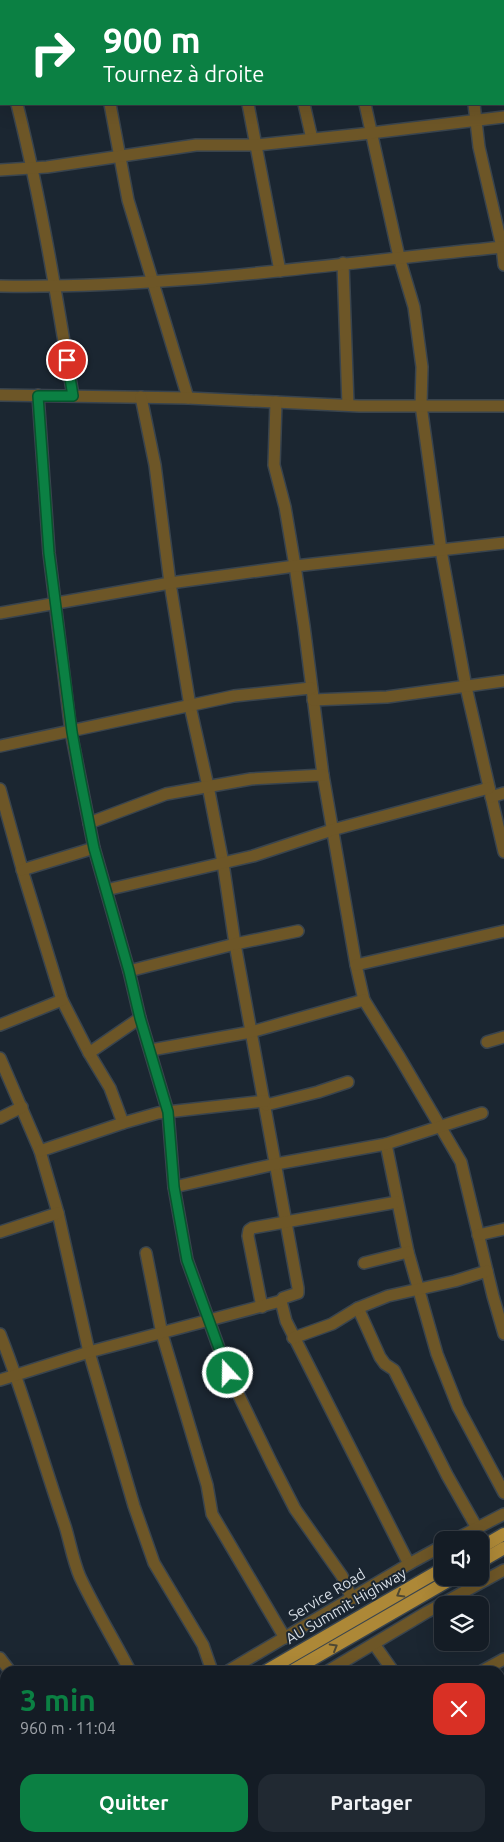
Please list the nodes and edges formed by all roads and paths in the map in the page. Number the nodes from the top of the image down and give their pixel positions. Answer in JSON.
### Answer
{"nodes":[{"id":1,"x":16,"y":105,"type":"edge"},
{"id":2,"x":110,"y":105,"type":"edge"},
{"id":3,"x":248,"y":105,"type":"edge"},
{"id":4,"x":304,"y":105,"type":"edge"},
{"id":5,"x":365,"y":105,"type":"edge"},
{"id":6,"x":474,"y":105,"type":"edge"},
{"id":7,"x":504,"y":117,"type":"edge"},
{"id":8,"x":475,"y":120,"type":"junction"},
{"id":9,"x":371,"y":133,"type":"junction"},
{"id":10,"x":312,"y":140,"type":"junction"},
{"id":11,"x":257,"y":145,"type":"junction"},
{"id":12,"x":120,"y":157,"type":"junction"},
{"id":13,"x":33,"y":167,"type":"junction"},
{"id":14,"x":0,"y":170,"type":"edge"},
{"id":15,"x":503,"y":247,"type":"edge"},
{"id":16,"x":399,"y":257,"type":"junction"},
{"id":17,"x":343,"y":264,"type":"junction"},
{"id":18,"x":504,"y":265,"type":"edge"},
{"id":19,"x":280,"y":271,"type":"junction"},
{"id":20,"x":154,"y":282,"type":"junction"},
{"id":21,"x":0,"y":286,"type":"edge"},
{"id":22,"x":55,"y":287,"type":"junction"},
{"id":23,"x":0,"y":395,"type":"edge"},
{"id":24,"x":38,"y":396,"type":"junction"},
{"id":25,"x":73,"y":396,"type":"junction"},
{"id":26,"x":141,"y":397,"type":"junction"},
{"id":27,"x":188,"y":398,"type":"junction"},
{"id":28,"x":276,"y":402,"type":"junction"},
{"id":29,"x":348,"y":405,"type":"junction"},
{"id":30,"x":421,"y":405,"type":"junction"},
{"id":31,"x":504,"y":406,"type":"edge"},
{"id":32,"x":504,"y":543,"type":"edge"},
{"id":33,"x":440,"y":550,"type":"junction"},
{"id":34,"x":295,"y":566,"type":"junction"},
{"id":35,"x":170,"y":583,"type":"junction"},
{"id":36,"x":56,"y":604,"type":"junction"},
{"id":37,"x":0,"y":614,"type":"edge"},
{"id":38,"x":504,"y":681,"type":"edge"},
{"id":39,"x":466,"y":687,"type":"junction"},
{"id":40,"x":311,"y":688,"type":"junction"},
{"id":41,"x":313,"y":700,"type":"junction"},
{"id":42,"x":190,"y":706,"type":"junction"},
{"id":43,"x":72,"y":732,"type":"junction"},
{"id":44,"x":0,"y":746,"type":"edge"},
{"id":45,"x":323,"y":775,"type":"junction"},
{"id":46,"x":208,"y":786,"type":"junction"},
{"id":47,"x":0,"y":789,"type":"edge"},
{"id":48,"x":490,"y":792,"type":"junction"},
{"id":49,"x":504,"y":793,"type":"edge"},
{"id":50,"x":89,"y":823,"type":"junction"},
{"id":51,"x":332,"y":830,"type":"junction"},
{"id":52,"x":94,"y":848,"type":"junction"},
{"id":53,"x":504,"y":852,"type":"edge"},
{"id":54,"x":223,"y":863,"type":"junction"},
{"id":55,"x":22,"y":870,"type":"junction"},
{"id":56,"x":106,"y":890,"type":"junction"},
{"id":57,"x":298,"y":931,"type":"dead end"},
{"id":58,"x":504,"y":931,"type":"edge"},
{"id":59,"x":235,"y":944,"type":"junction"},
{"id":60,"x":356,"y":965,"type":"junction"},
{"id":61,"x":129,"y":971,"type":"junction"},
{"id":62,"x":62,"y":1000,"type":"junction"},
{"id":63,"x":364,"y":1000,"type":"junction"},
{"id":64,"x":140,"y":1018,"type":"junction"},
{"id":65,"x":0,"y":1025,"type":"edge"},
{"id":66,"x":252,"y":1032,"type":"junction"},
{"id":67,"x":504,"y":1037,"type":"edge"},
{"id":68,"x":487,"y":1042,"type":"dead end"},
{"id":69,"x":151,"y":1050,"type":"junction"},
{"id":70,"x":88,"y":1053,"type":"junction"},
{"id":71,"x":0,"y":1058,"type":"edge"},
{"id":72,"x":348,"y":1082,"type":"dead end"},
{"id":73,"x":265,"y":1103,"type":"junction"},
{"id":74,"x":22,"y":1107,"type":"junction"},
{"id":75,"x":168,"y":1112,"type":"junction"},
{"id":76,"x":482,"y":1113,"type":"dead end"},
{"id":77,"x":0,"y":1118,"type":"edge"},
{"id":78,"x":123,"y":1123,"type":"junction"},
{"id":79,"x":440,"y":1128,"type":"junction"},
{"id":80,"x":386,"y":1144,"type":"junction"},
{"id":81,"x":40,"y":1151,"type":"junction"},
{"id":82,"x":276,"y":1164,"type":"junction"},
{"id":83,"x":174,"y":1187,"type":"junction"},
{"id":84,"x":397,"y":1202,"type":"junction"},
{"id":85,"x":58,"y":1213,"type":"junction"},
{"id":86,"x":286,"y":1221,"type":"junction"},
{"id":87,"x":504,"y":1229,"type":"edge"},
{"id":88,"x":0,"y":1232,"type":"edge"},
{"id":89,"x":478,"y":1235,"type":"junction"},
{"id":90,"x":408,"y":1252,"type":"junction"},
{"id":91,"x":146,"y":1254,"type":"dead end"},
{"id":92,"x":364,"y":1262,"type":"dead end"},
{"id":93,"x":487,"y":1271,"type":"junction"},
{"id":94,"x":418,"y":1289,"type":"junction"},
{"id":95,"x":281,"y":1301,"type":"junction"},
{"id":96,"x":262,"y":1307,"type":"junction"},
{"id":97,"x":500,"y":1307,"type":"edge"},
{"id":98,"x":358,"y":1308,"type":"junction"},
{"id":99,"x":209,"y":1322,"type":"junction"},
{"id":100,"x":0,"y":1334,"type":"edge"},
{"id":101,"x":162,"y":1334,"type":"junction"},
{"id":102,"x":504,"y":1334,"type":"edge"},
{"id":103,"x":293,"y":1338,"type":"junction"},
{"id":104,"x":89,"y":1352,"type":"junction"},
{"id":105,"x":16,"y":1373,"type":"junction"},
{"id":106,"x":0,"y":1380,"type":"edge"},
{"id":107,"x":504,"y":1493,"type":"edge"},
{"id":108,"x":504,"y":1514,"type":"edge"},
{"id":109,"x":477,"y":1528,"type":"junction"},
{"id":110,"x":471,"y":1531,"type":"edge"},
{"id":111,"x":504,"y":1534,"type":"edge"},
{"id":112,"x":489,"y":1543,"type":"edge"},
{"id":113,"x":504,"y":1548,"type":"edge"},
{"id":114,"x":434,"y":1550,"type":"edge"},
{"id":115,"x":489,"y":1557,"type":"edge"},
{"id":116,"x":409,"y":1564,"type":"junction"},
{"id":117,"x":504,"y":1570,"type":"edge"},
{"id":118,"x":434,"y":1575,"type":"edge"},
{"id":119,"x":439,"y":1586,"type":"edge"},
{"id":120,"x":352,"y":1599,"type":"junction"},
{"id":121,"x":285,"y":1638,"type":"junction"},
{"id":122,"x":374,"y":1644,"type":"junction"},
{"id":123,"x":504,"y":1659,"type":"edge"},
{"id":124,"x":127,"y":1666,"type":"edge"},
{"id":125,"x":210,"y":1666,"type":"edge"},
{"id":126,"x":237,"y":1666,"type":"edge"},
{"id":127,"x":275,"y":1666,"type":"edge"},
{"id":128,"x":301,"y":1666,"type":"edge"},
{"id":129,"x":337,"y":1666,"type":"edge"},
{"id":130,"x":389,"y":1666,"type":"edge"},
{"id":131,"x":491,"y":1666,"type":"edge"}],
"edges":[{"from":1,"to":13,"type":"street"},
{"from":2,"to":12,"type":"street"},
{"from":3,"to":11,"type":"street"},
{"from":4,"to":10,"type":"street"},
{"from":5,"to":9,"type":"street"},
{"from":6,"to":8,"type":"street"},
{"from":7,"to":8,"type":"street"},
{"from":8,"to":9,"type":"street"},
{"from":8,"to":15,"type":"street"},
{"from":9,"to":10,"type":"street"},
{"from":9,"to":16,"type":"street"},
{"from":10,"to":11,"type":"street"},
{"from":11,"to":12,"type":"street"},
{"from":11,"to":19,"type":"street"},
{"from":12,"to":13,"type":"street"},
{"from":12,"to":20,"type":"street"},
{"from":13,"to":14,"type":"street"},
{"from":13,"to":22,"type":"street"},
{"from":15,"to":16,"type":"street"},
{"from":15,"to":18,"type":"street"},
{"from":16,"to":17,"type":"street"},
{"from":16,"to":30,"type":"street"},
{"from":17,"to":19,"type":"street"},
{"from":17,"to":29,"type":"street"},
{"from":19,"to":20,"type":"street"},
{"from":20,"to":22,"type":"street"},
{"from":20,"to":27,"type":"street"},
{"from":21,"to":22,"type":"street"},
{"from":22,"to":25,"type":"street"},
{"from":23,"to":24,"type":"street"},
{"from":24,"to":25,"type":"street"},
{"from":24,"to":36,"type":"street"},
{"from":25,"to":26,"type":"street"},
{"from":26,"to":27,"type":"street"},
{"from":26,"to":35,"type":"street"},
{"from":27,"to":28,"type":"street"},
{"from":28,"to":29,"type":"street"},
{"from":28,"to":34,"type":"street"},
{"from":29,"to":30,"type":"street"},
{"from":30,"to":31,"type":"street"},
{"from":30,"to":33,"type":"street"},
{"from":32,"to":33,"type":"street"},
{"from":33,"to":34,"type":"street"},
{"from":33,"to":39,"type":"street"},
{"from":34,"to":35,"type":"street"},
{"from":34,"to":40,"type":"street"},
{"from":35,"to":36,"type":"street"},
{"from":35,"to":42,"type":"street"},
{"from":36,"to":37,"type":"street"},
{"from":36,"to":43,"type":"street"},
{"from":38,"to":39,"type":"street"},
{"from":39,"to":41,"type":"street"},
{"from":39,"to":48,"type":"street"},
{"from":40,"to":41,"type":"street"},
{"from":40,"to":42,"type":"street"},
{"from":41,"to":45,"type":"street"},
{"from":42,"to":43,"type":"street"},
{"from":42,"to":46,"type":"street"},
{"from":43,"to":44,"type":"street"},
{"from":43,"to":50,"type":"street"},
{"from":45,"to":46,"type":"street"},
{"from":45,"to":51,"type":"street"},
{"from":46,"to":50,"type":"street"},
{"from":46,"to":54,"type":"street"},
{"from":47,"to":55,"type":"street"},
{"from":48,"to":49,"type":"street"},
{"from":48,"to":51,"type":"street"},
{"from":48,"to":53,"type":"street"},
{"from":50,"to":52,"type":"street"},
{"from":51,"to":54,"type":"street"},
{"from":51,"to":60,"type":"street"},
{"from":52,"to":55,"type":"street"},
{"from":52,"to":56,"type":"street"},
{"from":54,"to":56,"type":"street"},
{"from":54,"to":59,"type":"street"},
{"from":55,"to":62,"type":"street"},
{"from":56,"to":61,"type":"street"},
{"from":57,"to":59,"type":"street"},
{"from":58,"to":60,"type":"street"},
{"from":59,"to":61,"type":"street"},
{"from":59,"to":66,"type":"street"},
{"from":60,"to":63,"type":"street"},
{"from":61,"to":64,"type":"street"},
{"from":62,"to":65,"type":"street"},
{"from":62,"to":70,"type":"street"},
{"from":63,"to":66,"type":"street"},
{"from":63,"to":79,"type":"street"},
{"from":64,"to":69,"type":"street"},
{"from":64,"to":70,"type":"street"},
{"from":66,"to":69,"type":"street"},
{"from":66,"to":73,"type":"street"},
{"from":67,"to":68,"type":"street"},
{"from":69,"to":75,"type":"street"},
{"from":70,"to":78,"type":"street"},
{"from":71,"to":74,"type":"street"},
{"from":72,"to":73,"type":"street"},
{"from":73,"to":75,"type":"street"},
{"from":73,"to":82,"type":"street"},
{"from":74,"to":77,"type":"street"},
{"from":74,"to":81,"type":"street"},
{"from":75,"to":78,"type":"street"},
{"from":75,"to":83,"type":"street"},
{"from":76,"to":79,"type":"street"},
{"from":78,"to":81,"type":"street"},
{"from":79,"to":80,"type":"street"},
{"from":79,"to":89,"type":"street"},
{"from":80,"to":82,"type":"street"},
{"from":80,"to":84,"type":"street"},
{"from":81,"to":85,"type":"street"},
{"from":82,"to":83,"type":"street"},
{"from":82,"to":86,"type":"street"},
{"from":83,"to":99,"type":"street"},
{"from":84,"to":86,"type":"street"},
{"from":84,"to":90,"type":"street"},
{"from":85,"to":88,"type":"street"},
{"from":85,"to":104,"type":"street"},
{"from":86,"to":95,"type":"street"},
{"from":86,"to":96,"type":"street"},
{"from":87,"to":89,"type":"street"},
{"from":89,"to":93,"type":"street"},
{"from":90,"to":92,"type":"street"},
{"from":90,"to":94,"type":"street"},
{"from":91,"to":101,"type":"street"},
{"from":93,"to":94,"type":"street"},
{"from":93,"to":97,"type":"street"},
{"from":94,"to":98,"type":"street"},
{"from":94,"to":107,"type":"street"},
{"from":95,"to":96,"type":"street"},
{"from":95,"to":103,"type":"street"},
{"from":96,"to":99,"type":"street"},
{"from":97,"to":102,"type":"street"},
{"from":98,"to":103,"type":"street"},
{"from":98,"to":109,"type":"street"},
{"from":99,"to":101,"type":"street"},
{"from":99,"to":120,"type":"street"},
{"from":100,"to":105,"type":"street"},
{"from":101,"to":104,"type":"street"},
{"from":101,"to":121,"type":"street"},
{"from":103,"to":116,"type":"street"},
{"from":104,"to":105,"type":"street"},
{"from":104,"to":125,"type":"street"},
{"from":105,"to":106,"type":"street"},
{"from":105,"to":124,"type":"street"},
{"from":108,"to":109,"type":"street"},
{"from":109,"to":110,"type":"street"},
{"from":111,"to":112,"type":"main road"},
{"from":113,"to":115,"type":"main road"},
{"from":114,"to":116,"type":"street","name":"Service Road"},
{"from":116,"to":120,"type":"street","name":"Service Road"},
{"from":117,"to":122,"type":"street"},
{"from":118,"to":127,"type":"main road","name":"AU Summit Highway","one_way":true},
{"from":128,"to":119,"type":"main road","name":"AU Summit Highway","one_way":true},
{"from":120,"to":121,"type":"street","name":"Service Road"},
{"from":121,"to":126,"type":"street","name":"Service Road"},
{"from":122,"to":129,"type":"street"},
{"from":122,"to":130,"type":"street"},
{"from":123,"to":131,"type":"street"}]}
